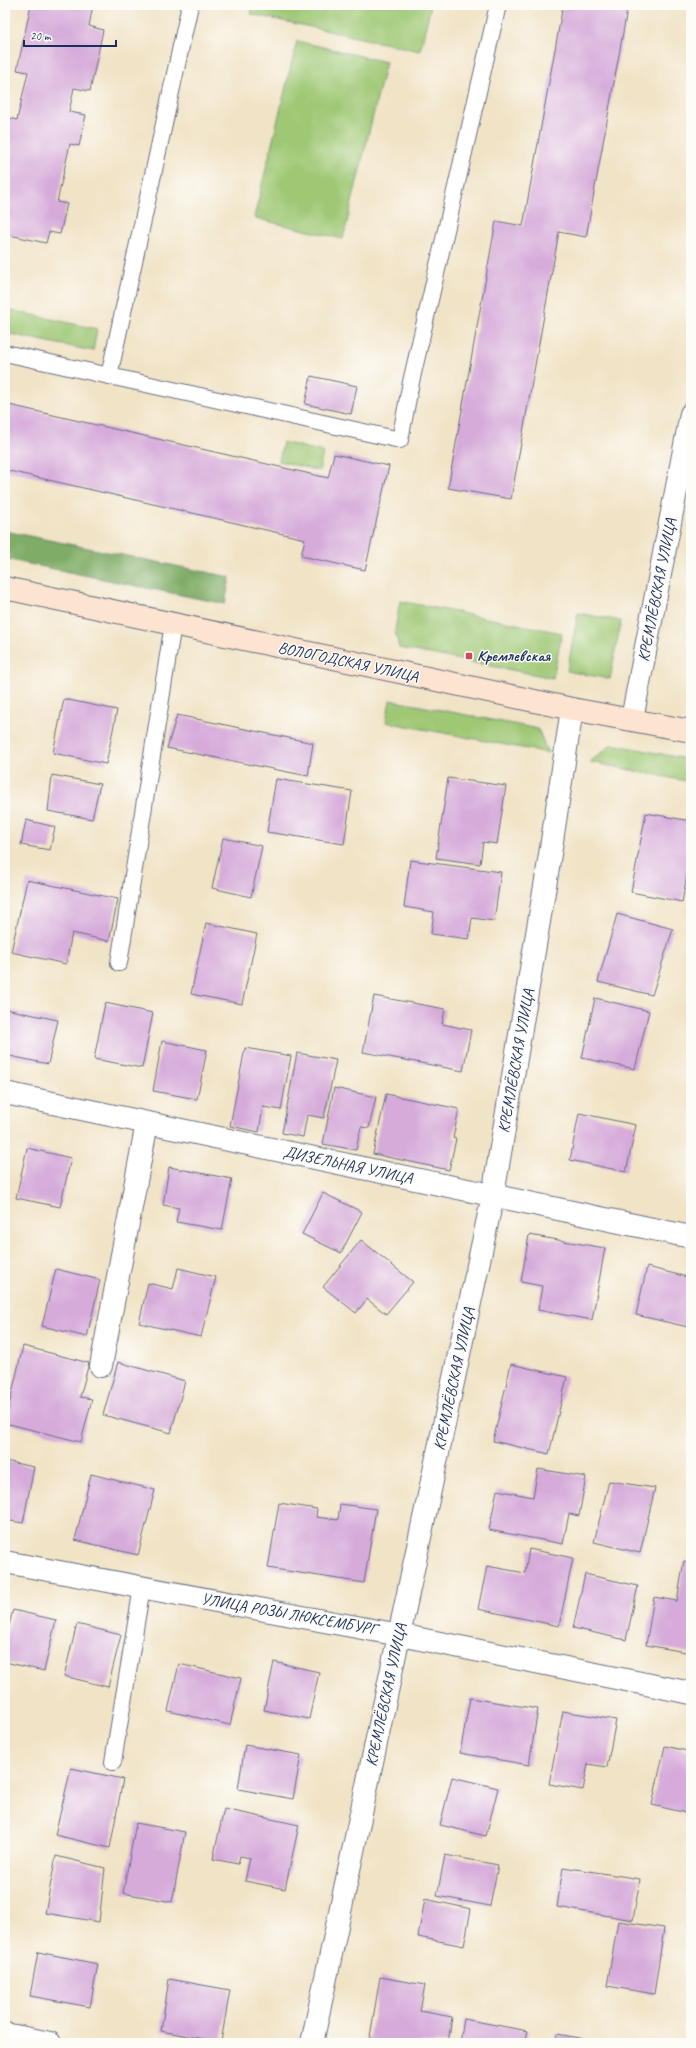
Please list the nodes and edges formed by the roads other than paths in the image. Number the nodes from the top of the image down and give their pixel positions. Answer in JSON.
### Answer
{"nodes":[{"id":1,"x":190,"y":5,"type":"edge"},
{"id":2,"x":498,"y":5,"type":"edge"},
{"id":3,"x":5,"y":353,"type":"edge"},
{"id":4,"x":109,"y":376,"type":"junction"},
{"id":5,"x":691,"y":414,"type":"edge"},
{"id":6,"x":5,"y":588,"type":"edge"},
{"id":7,"x":173,"y":624,"type":"junction"},
{"id":8,"x":572,"y":709,"type":"junction"},
{"id":9,"x":632,"y":719,"type":"junction"},
{"id":10,"x":691,"y":731,"type":"edge"},
{"id":11,"x":119,"y":963,"type":"dead end"},
{"id":12,"x":5,"y":1093,"type":"edge"},
{"id":13,"x":147,"y":1122,"type":"junction"},
{"id":14,"x":493,"y":1196,"type":"junction"},
{"id":15,"x":691,"y":1237,"type":"edge"},
{"id":16,"x":101,"y":1366,"type":"dead end"},
{"id":17,"x":5,"y":1562,"type":"edge"},
{"id":18,"x":142,"y":1587,"type":"junction"},
{"id":19,"x":400,"y":1635,"type":"junction"},
{"id":20,"x":691,"y":1694,"type":"edge"},
{"id":21,"x":113,"y":1762,"type":"dead end"},
{"id":22,"x":5,"y":2034,"type":"edge"},
{"id":23,"x":49,"y":2043,"type":"edge"},
{"id":24,"x":312,"y":2043,"type":"edge"}],
"edges":[{"from":1,"to":4,"type":"lane"},
{"from":2,"to":4,"type":"lane"},
{"from":3,"to":4,"type":"lane"},
{"from":5,"to":9,"type":"street","name":"КРЕМЛЁВСКАЯ УЛИЦА"},
{"from":6,"to":7,"type":"main road","name":"ВОЛОГОДСКАЯ УЛИЦА"},
{"from":7,"to":8,"type":"main road","name":"ВОЛОГОДСКАЯ УЛИЦА"},
{"from":7,"to":11,"type":"lane"},
{"from":8,"to":9,"type":"main road","name":"ВОЛОГОДСКАЯ УЛИЦА"},
{"from":8,"to":14,"type":"street","name":"КРЕМЛЁВСКАЯ УЛИЦА"},
{"from":9,"to":10,"type":"main road","name":"ВОЛОГОДСКАЯ УЛИЦА"},
{"from":12,"to":13,"type":"street","name":"ДИЗЕЛЬНАЯ УЛИЦА"},
{"from":13,"to":14,"type":"street","name":"ДИЗЕЛЬНАЯ УЛИЦА"},
{"from":13,"to":16,"type":"street"},
{"from":14,"to":15,"type":"street","name":"ДИЗЕЛЬНАЯ УЛИЦА"},
{"from":14,"to":19,"type":"street","name":"КРЕМЛЁВСКАЯ УЛИЦА"},
{"from":17,"to":18,"type":"street","name":"УЛИЦА РОЗЫ ЛЮКСЕМБУРГ"},
{"from":18,"to":19,"type":"street","name":"УЛИЦА РОЗЫ ЛЮКСЕМБУРГ"},
{"from":18,"to":21,"type":"lane"},
{"from":19,"to":20,"type":"street","name":"УЛИЦА РОЗЫ ЛЮКСЕМБУРГ"},
{"from":19,"to":24,"type":"street","name":"КРЕМЛЁВСКАЯ УЛИЦА"},
{"from":22,"to":23,"type":"street"}]}
